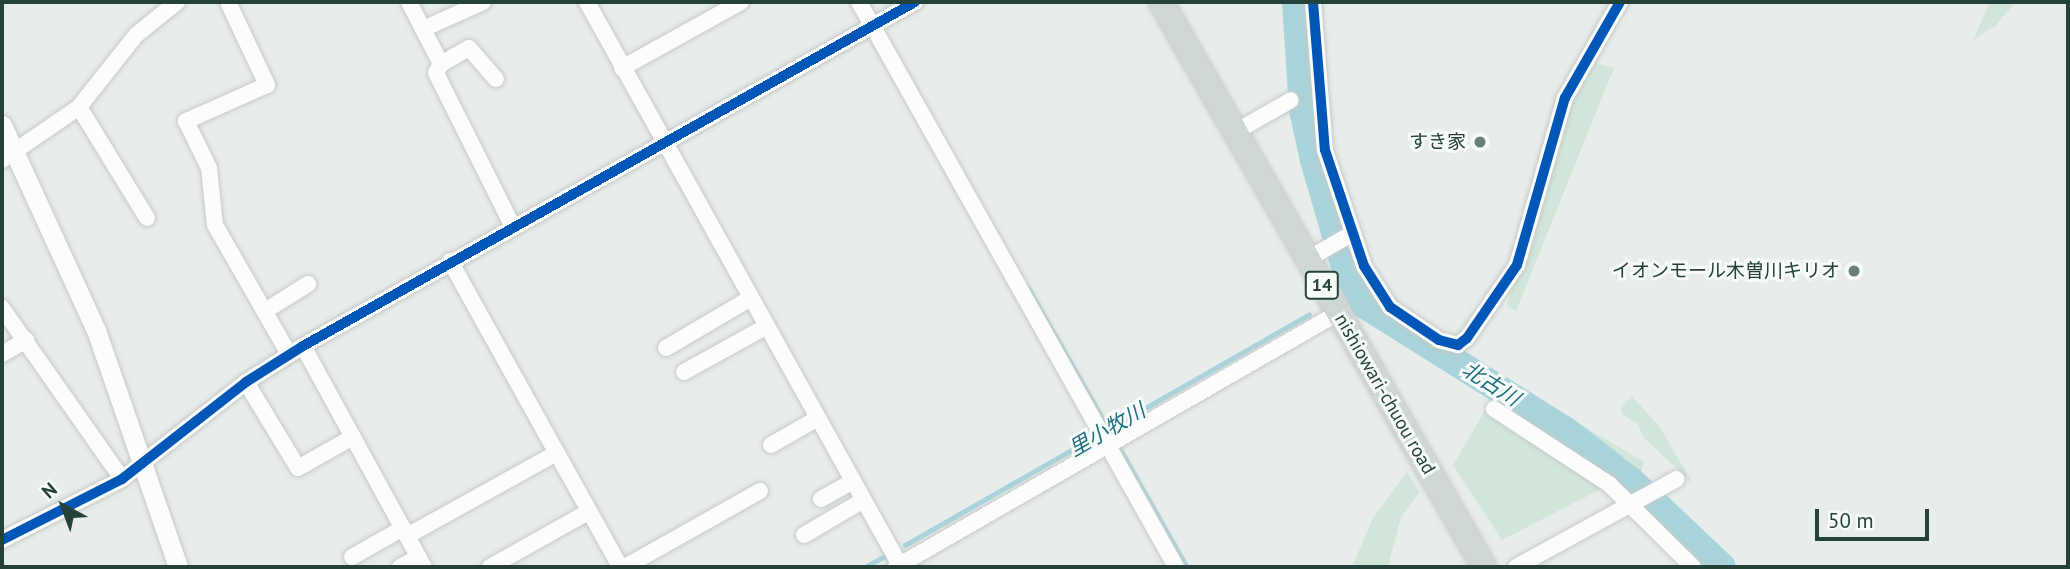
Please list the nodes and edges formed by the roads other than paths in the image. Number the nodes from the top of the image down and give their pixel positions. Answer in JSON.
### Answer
{"nodes":[{"id":1,"x":177,"y":2,"type":"edge"},
{"id":2,"x":228,"y":2,"type":"edge"},
{"id":3,"x":409,"y":2,"type":"edge"},
{"id":4,"x":483,"y":2,"type":"edge"},
{"id":5,"x":587,"y":2,"type":"edge"},
{"id":6,"x":741,"y":2,"type":"edge"},
{"id":7,"x":859,"y":2,"type":"edge"},
{"id":8,"x":915,"y":2,"type":"edge"},
{"id":9,"x":1161,"y":2,"type":"edge"},
{"id":10,"x":1313,"y":2,"type":"edge"},
{"id":11,"x":1620,"y":2,"type":"edge"},
{"id":12,"x":873,"y":25,"type":"junction"},
{"id":13,"x":423,"y":29,"type":"junction"},
{"id":14,"x":441,"y":64,"type":"junction"},
{"id":15,"x":622,"y":68,"type":"junction"},
{"id":16,"x":496,"y":79,"type":"dead end"},
{"id":17,"x":1291,"y":100,"type":"dead end"},
{"id":18,"x":79,"y":107,"type":"junction"},
{"id":19,"x":2,"y":125,"type":"edge"},
{"id":20,"x":1235,"y":132,"type":"junction"},
{"id":21,"x":663,"y":143,"type":"junction"},
{"id":22,"x":9,"y":155,"type":"edge"},
{"id":23,"x":147,"y":218,"type":"dead end"},
{"id":24,"x":513,"y":227,"type":"junction"},
{"id":25,"x":1350,"y":234,"type":"junction"},
{"id":26,"x":1315,"y":254,"type":"junction"},
{"id":27,"x":450,"y":261,"type":"junction"},
{"id":28,"x":308,"y":284,"type":"dead end"},
{"id":29,"x":751,"y":298,"type":"junction"},
{"id":30,"x":2,"y":308,"type":"edge"},
{"id":31,"x":265,"y":311,"type":"junction"},
{"id":32,"x":1338,"y":313,"type":"junction"},
{"id":33,"x":767,"y":326,"type":"junction"},
{"id":34,"x":26,"y":340,"type":"junction"},
{"id":35,"x":666,"y":348,"type":"dead end"},
{"id":36,"x":296,"y":350,"type":"junction"},
{"id":37,"x":2,"y":354,"type":"edge"},
{"id":38,"x":684,"y":372,"type":"dead end"},
{"id":39,"x":246,"y":382,"type":"junction"},
{"id":40,"x":1494,"y":409,"type":"dead end"},
{"id":41,"x":818,"y":418,"type":"junction"},
{"id":42,"x":353,"y":437,"type":"junction"},
{"id":43,"x":1103,"y":438,"type":"junction"},
{"id":44,"x":771,"y":445,"type":"dead end"},
{"id":45,"x":555,"y":454,"type":"junction"},
{"id":46,"x":143,"y":464,"type":"junction"},
{"id":47,"x":122,"y":479,"type":"junction"},
{"id":48,"x":1677,"y":480,"type":"dead end"},
{"id":49,"x":853,"y":481,"type":"junction"},
{"id":50,"x":760,"y":491,"type":"dead end"},
{"id":51,"x":821,"y":499,"type":"dead end"},
{"id":52,"x":864,"y":500,"type":"junction"},
{"id":53,"x":1633,"y":503,"type":"junction"},
{"id":54,"x":588,"y":512,"type":"junction"},
{"id":55,"x":405,"y":532,"type":"junction"},
{"id":56,"x":804,"y":535,"type":"dead end"},
{"id":57,"x":2,"y":540,"type":"edge"},
{"id":58,"x":352,"y":557,"type":"dead end"},
{"id":59,"x":421,"y":562,"type":"edge"},
{"id":60,"x":899,"y":566,"type":"edge"},
{"id":61,"x":178,"y":567,"type":"edge"},
{"id":62,"x":400,"y":567,"type":"edge"},
{"id":63,"x":490,"y":567,"type":"edge"},
{"id":64,"x":623,"y":567,"type":"edge"},
{"id":65,"x":1176,"y":567,"type":"edge"},
{"id":66,"x":1484,"y":567,"type":"edge"},
{"id":67,"x":1516,"y":567,"type":"edge"},
{"id":68,"x":1693,"y":567,"type":"edge"}],
"edges":[{"from":1,"to":18,"type":"street"},
{"from":2,"to":31,"type":"street"},
{"from":3,"to":13,"type":"street"},
{"from":4,"to":13,"type":"street"},
{"from":5,"to":15,"type":"street"},
{"from":6,"to":15,"type":"street"},
{"from":7,"to":12,"type":"street"},
{"from":8,"to":12,"type":"street"},
{"from":9,"to":20,"type":"main road","name":"nishiowari-chuou road","number":"14"},
{"from":10,"to":25,"type":"street"},
{"from":11,"to":25,"type":"street"},
{"from":12,"to":21,"type":"street"},
{"from":12,"to":43,"type":"street"},
{"from":13,"to":14,"type":"street"},
{"from":14,"to":16,"type":"street"},
{"from":14,"to":24,"type":"street"},
{"from":15,"to":21,"type":"street"},
{"from":17,"to":20,"type":"street"},
{"from":18,"to":22,"type":"street"},
{"from":18,"to":23,"type":"street"},
{"from":19,"to":22,"type":"street"},
{"from":20,"to":26,"type":"main road","name":"nishiowari-chuou road","number":"14"},
{"from":21,"to":24,"type":"street"},
{"from":21,"to":29,"type":"street"},
{"from":22,"to":46,"type":"street"},
{"from":24,"to":27,"type":"street"},
{"from":25,"to":26,"type":"street"},
{"from":26,"to":32,"type":"main road","name":"nishiowari-chuou road","number":"14"},
{"from":27,"to":36,"type":"street"},
{"from":27,"to":45,"type":"street"},
{"from":28,"to":31,"type":"street"},
{"from":29,"to":33,"type":"street"},
{"from":29,"to":35,"type":"street"},
{"from":30,"to":34,"type":"street"},
{"from":31,"to":36,"type":"street"},
{"from":32,"to":43,"type":"street"},
{"from":32,"to":66,"type":"main road","name":"nishiowari-chuou road","number":"14"},
{"from":33,"to":38,"type":"street"},
{"from":33,"to":41,"type":"street"},
{"from":34,"to":37,"type":"street"},
{"from":34,"to":47,"type":"street"},
{"from":36,"to":39,"type":"street"},
{"from":36,"to":42,"type":"street"},
{"from":39,"to":42,"type":"street"},
{"from":39,"to":46,"type":"street"},
{"from":40,"to":53,"type":"street"},
{"from":41,"to":44,"type":"street"},
{"from":41,"to":49,"type":"street"},
{"from":42,"to":55,"type":"street"},
{"from":43,"to":60,"type":"street"},
{"from":43,"to":65,"type":"street"},
{"from":45,"to":54,"type":"street"},
{"from":45,"to":55,"type":"street"},
{"from":46,"to":47,"type":"street"},
{"from":46,"to":61,"type":"street"},
{"from":47,"to":57,"type":"street"},
{"from":48,"to":53,"type":"street"},
{"from":49,"to":51,"type":"street"},
{"from":49,"to":52,"type":"street"},
{"from":50,"to":64,"type":"street"},
{"from":52,"to":56,"type":"street"},
{"from":52,"to":60,"type":"street"},
{"from":53,"to":67,"type":"street"},
{"from":53,"to":68,"type":"street"},
{"from":54,"to":63,"type":"street"},
{"from":54,"to":64,"type":"street"},
{"from":55,"to":58,"type":"street"},
{"from":55,"to":59,"type":"street"},
{"from":59,"to":62,"type":"street"}]}
